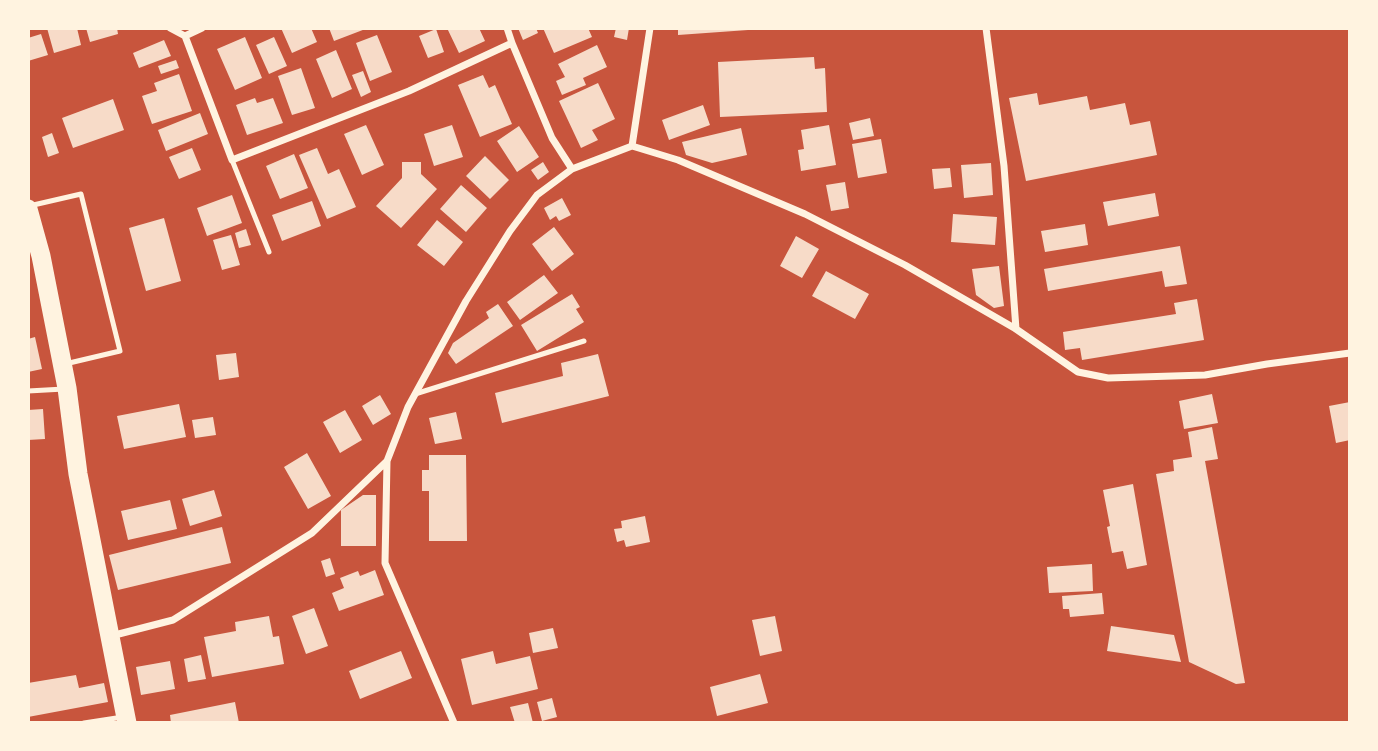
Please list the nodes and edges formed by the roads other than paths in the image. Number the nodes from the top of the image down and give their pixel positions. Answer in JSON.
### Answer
{"nodes":[{"id":1,"x":170,"y":28,"type":"edge"},
{"id":2,"x":202,"y":28,"type":"edge"},
{"id":3,"x":507,"y":28,"type":"edge"},
{"id":4,"x":650,"y":28,"type":"edge"},
{"id":5,"x":986,"y":28,"type":"edge"},
{"id":6,"x":185,"y":36,"type":"junction"},
{"id":7,"x":512,"y":43,"type":"junction"},
{"id":8,"x":632,"y":146,"type":"junction"},
{"id":9,"x":232,"y":160,"type":"junction"},
{"id":10,"x":572,"y":169,"type":"junction"},
{"id":11,"x":28,"y":208,"type":"edge"},
{"id":12,"x":269,"y":252,"type":"dead end"},
{"id":13,"x":1016,"y":329,"type":"junction"},
{"id":14,"x":584,"y":341,"type":"dead end"},
{"id":15,"x":1350,"y":353,"type":"edge"},
{"id":16,"x":62,"y":365,"type":"junction"},
{"id":17,"x":67,"y":388,"type":"junction"},
{"id":18,"x":28,"y":391,"type":"edge"},
{"id":19,"x":415,"y":394,"type":"junction"},
{"id":20,"x":387,"y":461,"type":"junction"},
{"id":21,"x":109,"y":636,"type":"junction"},
{"id":22,"x":127,"y":719,"type":"edge"},
{"id":23,"x":84,"y":723,"type":"edge"},
{"id":24,"x":454,"y":723,"type":"edge"}],
"edges":[{"from":1,"to":6,"type":"street"},
{"from":2,"to":6,"type":"street"},
{"from":3,"to":7,"type":"street"},
{"from":4,"to":8,"type":"street"},
{"from":5,"to":13,"type":"street"},
{"from":6,"to":9,"type":"street"},
{"from":7,"to":9,"type":"street"},
{"from":7,"to":10,"type":"street"},
{"from":8,"to":10,"type":"street"},
{"from":8,"to":13,"type":"street"},
{"from":9,"to":12,"type":"lane"},
{"from":10,"to":19,"type":"street"},
{"from":11,"to":16,"type":"highway"},
{"from":11,"to":16,"type":"lane"},
{"from":13,"to":15,"type":"street"},
{"from":14,"to":19,"type":"lane"},
{"from":16,"to":17,"type":"highway"},
{"from":17,"to":18,"type":"lane"},
{"from":17,"to":21,"type":"highway"},
{"from":19,"to":20,"type":"street"},
{"from":20,"to":21,"type":"street"},
{"from":20,"to":24,"type":"street"},
{"from":21,"to":22,"type":"highway"},
{"from":22,"to":23,"type":"lane"}]}
